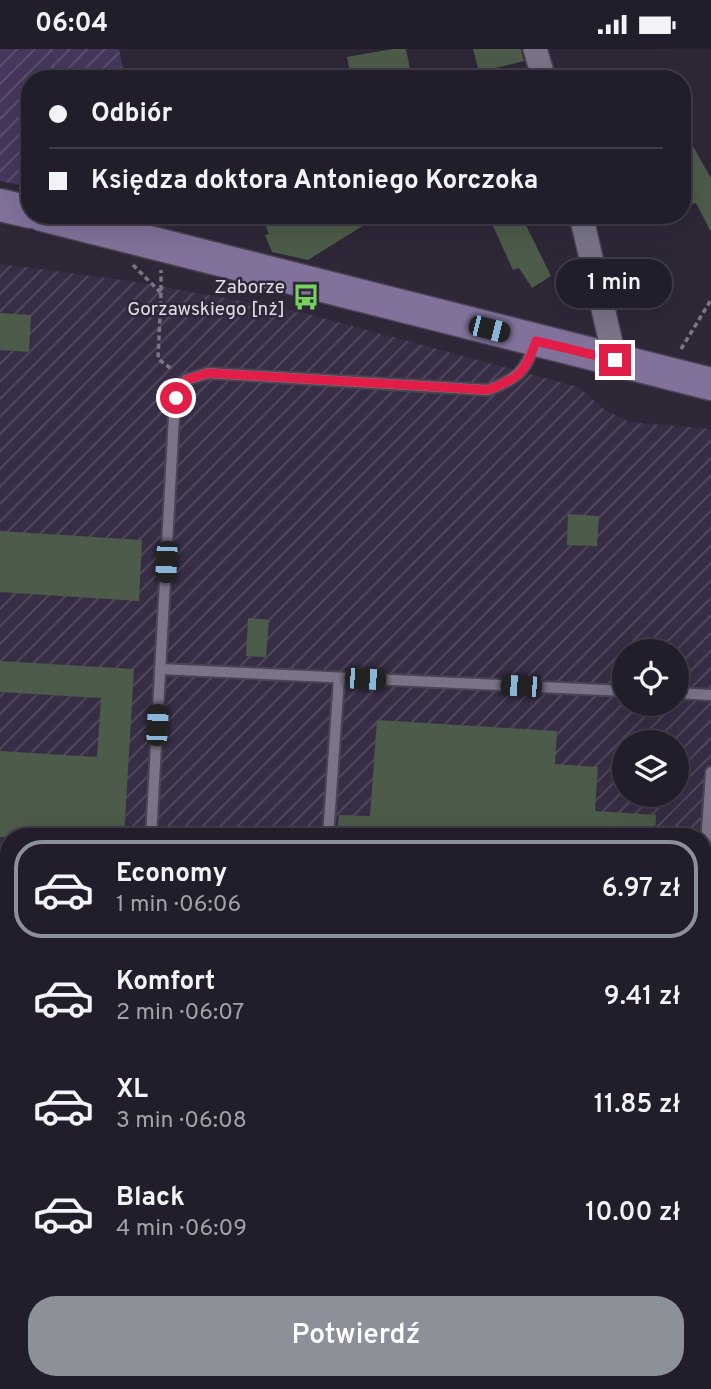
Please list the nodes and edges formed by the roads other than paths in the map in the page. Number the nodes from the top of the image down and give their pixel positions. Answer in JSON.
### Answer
{"nodes":[{"id":1,"x":536,"y":49,"type":"edge"},
{"id":2,"x":542,"y":70,"type":"edge"},
{"id":3,"x":0,"y":205,"type":"edge"},
{"id":4,"x":21,"y":210,"type":"edge"},
{"id":5,"x":78,"y":224,"type":"edge"},
{"id":6,"x":583,"y":224,"type":"edge"},
{"id":7,"x":536,"y":341,"type":"junction"},
{"id":8,"x":615,"y":360,"type":"junction"},
{"id":9,"x":711,"y":384,"type":"edge"},
{"id":10,"x":160,"y":669,"type":"junction"},
{"id":11,"x":339,"y":677,"type":"junction"},
{"id":12,"x":612,"y":690,"type":"edge"},
{"id":13,"x":689,"y":694,"type":"edge"},
{"id":14,"x":711,"y":695,"type":"edge"},
{"id":15,"x":711,"y":772,"type":"edge"},
{"id":16,"x":151,"y":828,"type":"edge"},
{"id":17,"x":329,"y":828,"type":"edge"},
{"id":18,"x":707,"y":828,"type":"edge"}],
"edges":[{"from":1,"to":2,"type":"street"},
{"from":3,"to":4,"type":"street"},
{"from":5,"to":7,"type":"street"},
{"from":6,"to":8,"type":"street"},
{"from":7,"to":8,"type":"street"},
{"from":7,"to":10,"type":"lane"},
{"from":8,"to":9,"type":"street"},
{"from":10,"to":11,"type":"lane"},
{"from":10,"to":16,"type":"lane"},
{"from":11,"to":12,"type":"lane"},
{"from":11,"to":17,"type":"lane"},
{"from":13,"to":14,"type":"lane"},
{"from":15,"to":18,"type":"lane"}]}
